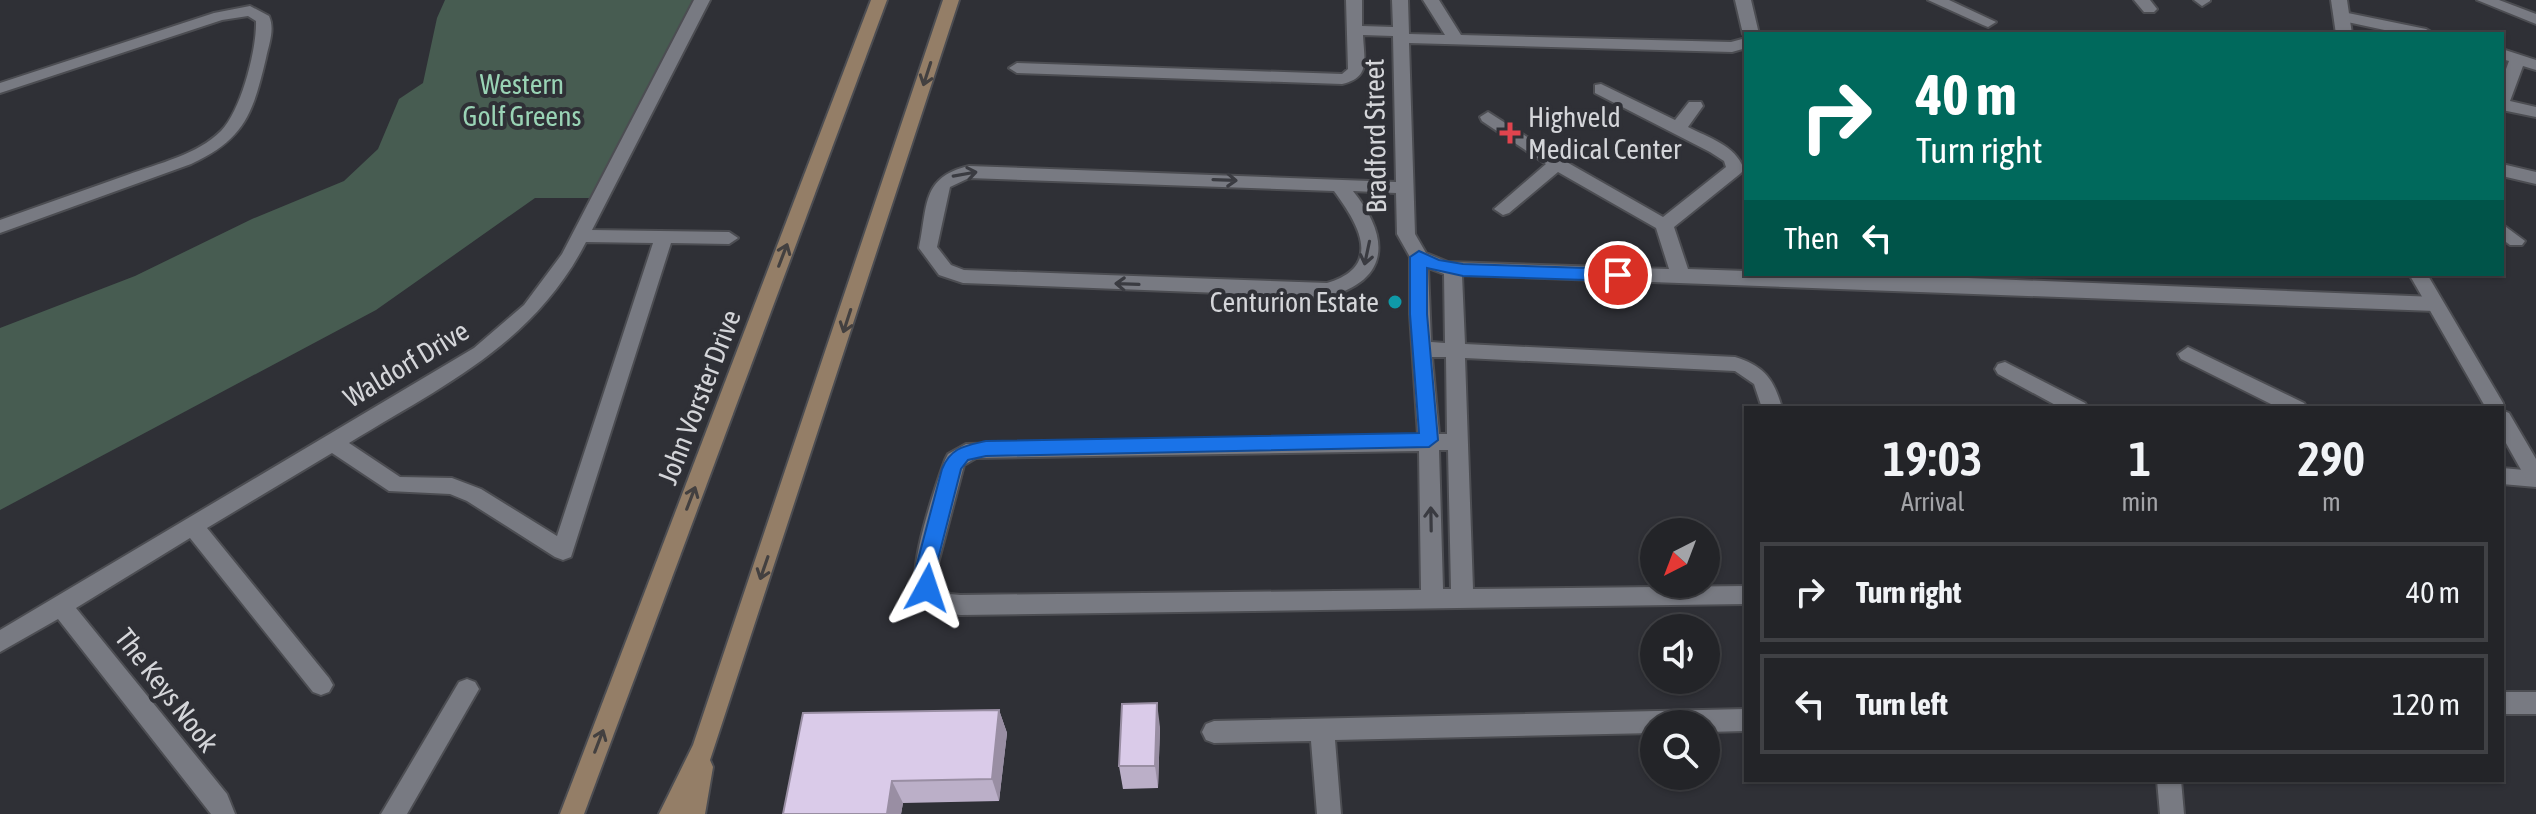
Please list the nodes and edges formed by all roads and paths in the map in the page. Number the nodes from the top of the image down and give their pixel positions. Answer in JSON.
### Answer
{"nodes":[{"id":1,"x":702,"y":0,"type":"edge"},
{"id":2,"x":879,"y":0,"type":"edge"},
{"id":3,"x":951,"y":0,"type":"edge"},
{"id":4,"x":1354,"y":0,"type":"edge"},
{"id":5,"x":1400,"y":0,"type":"edge"},
{"id":6,"x":1431,"y":0,"type":"edge"},
{"id":7,"x":1743,"y":0,"type":"edge"},
{"id":8,"x":1936,"y":0,"type":"edge"},
{"id":9,"x":2339,"y":0,"type":"edge"},
{"id":10,"x":2485,"y":0,"type":"edge"},
{"id":11,"x":2343,"y":17,"type":"junction"},
{"id":12,"x":2536,"y":19,"type":"edge"},
{"id":13,"x":1988,"y":22,"type":"dead end"},
{"id":14,"x":1356,"y":30,"type":"junction"},
{"id":15,"x":1751,"y":32,"type":"edge"},
{"id":16,"x":2344,"y":32,"type":"edge"},
{"id":17,"x":2416,"y":32,"type":"edge"},
{"id":18,"x":1401,"y":35,"type":"junction"},
{"id":19,"x":1455,"y":40,"type":"junction"},
{"id":20,"x":1744,"y":44,"type":"edge"},
{"id":21,"x":2510,"y":57,"type":"edge"},
{"id":22,"x":2536,"y":65,"type":"edge"},
{"id":23,"x":1017,"y":68,"type":"dead end"},
{"id":24,"x":0,"y":88,"type":"edge"},
{"id":25,"x":1601,"y":89,"type":"dead end"},
{"id":26,"x":2504,"y":92,"type":"edge"},
{"id":27,"x":2504,"y":104,"type":"edge"},
{"id":28,"x":1695,"y":106,"type":"dead end"},
{"id":29,"x":2536,"y":112,"type":"edge"},
{"id":30,"x":1488,"y":117,"type":"dead end"},
{"id":31,"x":1678,"y":128,"type":"junction"},
{"id":32,"x":1557,"y":164,"type":"junction"},
{"id":33,"x":2504,"y":170,"type":"edge"},
{"id":34,"x":2536,"y":178,"type":"edge"},
{"id":35,"x":1339,"y":185,"type":"junction"},
{"id":36,"x":1403,"y":188,"type":"junction"},
{"id":37,"x":1503,"y":209,"type":"dead end"},
{"id":38,"x":1664,"y":225,"type":"junction"},
{"id":39,"x":0,"y":227,"type":"edge"},
{"id":40,"x":580,"y":236,"type":"junction"},
{"id":41,"x":664,"y":237,"type":"junction"},
{"id":42,"x":729,"y":238,"type":"dead end"},
{"id":43,"x":1419,"y":257,"type":"junction"},
{"id":44,"x":1453,"y":269,"type":"junction"},
{"id":45,"x":1681,"y":276,"type":"junction"},
{"id":46,"x":2199,"y":276,"type":"edge"},
{"id":47,"x":2419,"y":276,"type":"edge"},
{"id":48,"x":1942,"y":279,"type":"edge"},
{"id":49,"x":2210,"y":294,"type":"junction"},
{"id":50,"x":2435,"y":304,"type":"junction"},
{"id":51,"x":1422,"y":349,"type":"junction"},
{"id":52,"x":1457,"y":352,"type":"junction"},
{"id":53,"x":2188,"y":354,"type":"dead end"},
{"id":54,"x":2005,"y":369,"type":"dead end"},
{"id":55,"x":1771,"y":406,"type":"edge"},
{"id":56,"x":2074,"y":406,"type":"edge"},
{"id":57,"x":2293,"y":406,"type":"edge"},
{"id":58,"x":2495,"y":406,"type":"edge"},
{"id":59,"x":2504,"y":422,"type":"edge"},
{"id":60,"x":1429,"y":440,"type":"junction"},
{"id":61,"x":332,"y":442,"type":"junction"},
{"id":62,"x":1459,"y":442,"type":"junction"},
{"id":63,"x":2504,"y":476,"type":"edge"},
{"id":64,"x":2536,"y":478,"type":"edge"},
{"id":65,"x":193,"y":526,"type":"junction"},
{"id":66,"x":1744,"y":595,"type":"edge"},
{"id":67,"x":1432,"y":597,"type":"junction"},
{"id":68,"x":1462,"y":597,"type":"junction"},
{"id":69,"x":61,"y":605,"type":"junction"},
{"id":70,"x":0,"y":642,"type":"edge"},
{"id":71,"x":321,"y":685,"type":"dead end"},
{"id":72,"x":467,"y":689,"type":"dead end"},
{"id":73,"x":2504,"y":703,"type":"edge"},
{"id":74,"x":2536,"y":703,"type":"edge"},
{"id":75,"x":1744,"y":720,"type":"edge"},
{"id":76,"x":1322,"y":731,"type":"junction"},
{"id":77,"x":1214,"y":732,"type":"dead end"},
{"id":78,"x":704,"y":747,"type":"junction"},
{"id":79,"x":2169,"y":782,"type":"edge"},
{"id":80,"x":215,"y":810,"type":"edge"},
{"id":81,"x":377,"y":814,"type":"edge"},
{"id":82,"x":393,"y":814,"type":"edge"},
{"id":83,"x":572,"y":814,"type":"edge"},
{"id":84,"x":671,"y":814,"type":"edge"},
{"id":85,"x":693,"y":814,"type":"edge"},
{"id":86,"x":1329,"y":814,"type":"edge"},
{"id":87,"x":2172,"y":814,"type":"edge"}],
"edges":[{"from":1,"to":40,"type":"street","name":"Waldorf Drive"},
{"from":83,"to":2,"type":"main road","name":"John Vorster Drive","one_way":true},
{"from":3,"to":78,"type":"main road","one_way":true},
{"from":4,"to":14,"type":"street"},
{"from":5,"to":18,"type":"street","name":"Bradford Street"},
{"from":6,"to":19,"type":"street"},
{"from":7,"to":15,"type":"street"},
{"from":8,"to":13,"type":"street"},
{"from":9,"to":11,"type":"street"},
{"from":10,"to":12,"type":"street"},
{"from":11,"to":16,"type":"street"},
{"from":11,"to":17,"type":"street"},
{"from":14,"to":18,"type":"street"},
{"from":14,"to":23,"type":"street"},
{"from":18,"to":19,"type":"street"},
{"from":18,"to":36,"type":"street","name":"Bradford Street"},
{"from":19,"to":20,"type":"street"},
{"from":21,"to":22,"type":"street"},
{"from":21,"to":26,"type":"street"},
{"from":24,"to":39,"type":"street"},
{"from":25,"to":31,"type":"street"},
{"from":27,"to":29,"type":"street"},
{"from":28,"to":31,"type":"street"},
{"from":30,"to":32,"type":"street"},
{"from":31,"to":38,"type":"street"},
{"from":32,"to":37,"type":"street"},
{"from":32,"to":38,"type":"street"},
{"from":33,"to":34,"type":"street"},
{"from":35,"to":35,"type":"street","one_way":true},
{"from":35,"to":36,"type":"street"},
{"from":36,"to":43,"type":"street","name":"Bradford Street"},
{"from":38,"to":45,"type":"street"},
{"from":40,"to":41,"type":"street"},
{"from":40,"to":61,"type":"street","name":"Waldorf Drive"},
{"from":41,"to":42,"type":"street"},
{"from":41,"to":61,"type":"street"},
{"from":43,"to":44,"type":"street"},
{"from":43,"to":51,"type":"street","name":"Bradford Street"},
{"from":44,"to":45,"type":"street"},
{"from":44,"to":52,"type":"street"},
{"from":45,"to":48,"type":"street"},
{"from":46,"to":49,"type":"street"},
{"from":47,"to":50,"type":"street"},
{"from":48,"to":49,"type":"street"},
{"from":49,"to":50,"type":"street"},
{"from":50,"to":58,"type":"street"},
{"from":51,"to":52,"type":"street"},
{"from":51,"to":60,"type":"street","name":"Bradford Street"},
{"from":52,"to":55,"type":"street"},
{"from":52,"to":62,"type":"street"},
{"from":53,"to":57,"type":"street"},
{"from":54,"to":56,"type":"street"},
{"from":59,"to":64,"type":"street"},
{"from":60,"to":62,"type":"street"},
{"from":67,"to":60,"type":"street","name":"Bradford Street","one_way":true},
{"from":60,"to":67,"type":"street"},
{"from":61,"to":65,"type":"street","name":"Waldorf Drive"},
{"from":62,"to":68,"type":"street"},
{"from":63,"to":64,"type":"street"},
{"from":65,"to":69,"type":"street","name":"Waldorf Drive"},
{"from":65,"to":71,"type":"street"},
{"from":66,"to":68,"type":"street"},
{"from":67,"to":68,"type":"street"},
{"from":69,"to":70,"type":"street","name":"Waldorf Drive"},
{"from":69,"to":80,"type":"street","name":"The Keys Nook"},
{"from":72,"to":82,"type":"street"},
{"from":73,"to":74,"type":"street"},
{"from":75,"to":76,"type":"street"},
{"from":76,"to":77,"type":"street"},
{"from":76,"to":86,"type":"street"},
{"from":78,"to":84,"type":"main road"},
{"from":78,"to":85,"type":"main road"},
{"from":79,"to":87,"type":"street"},
{"from":81,"to":82,"type":"street"}]}
